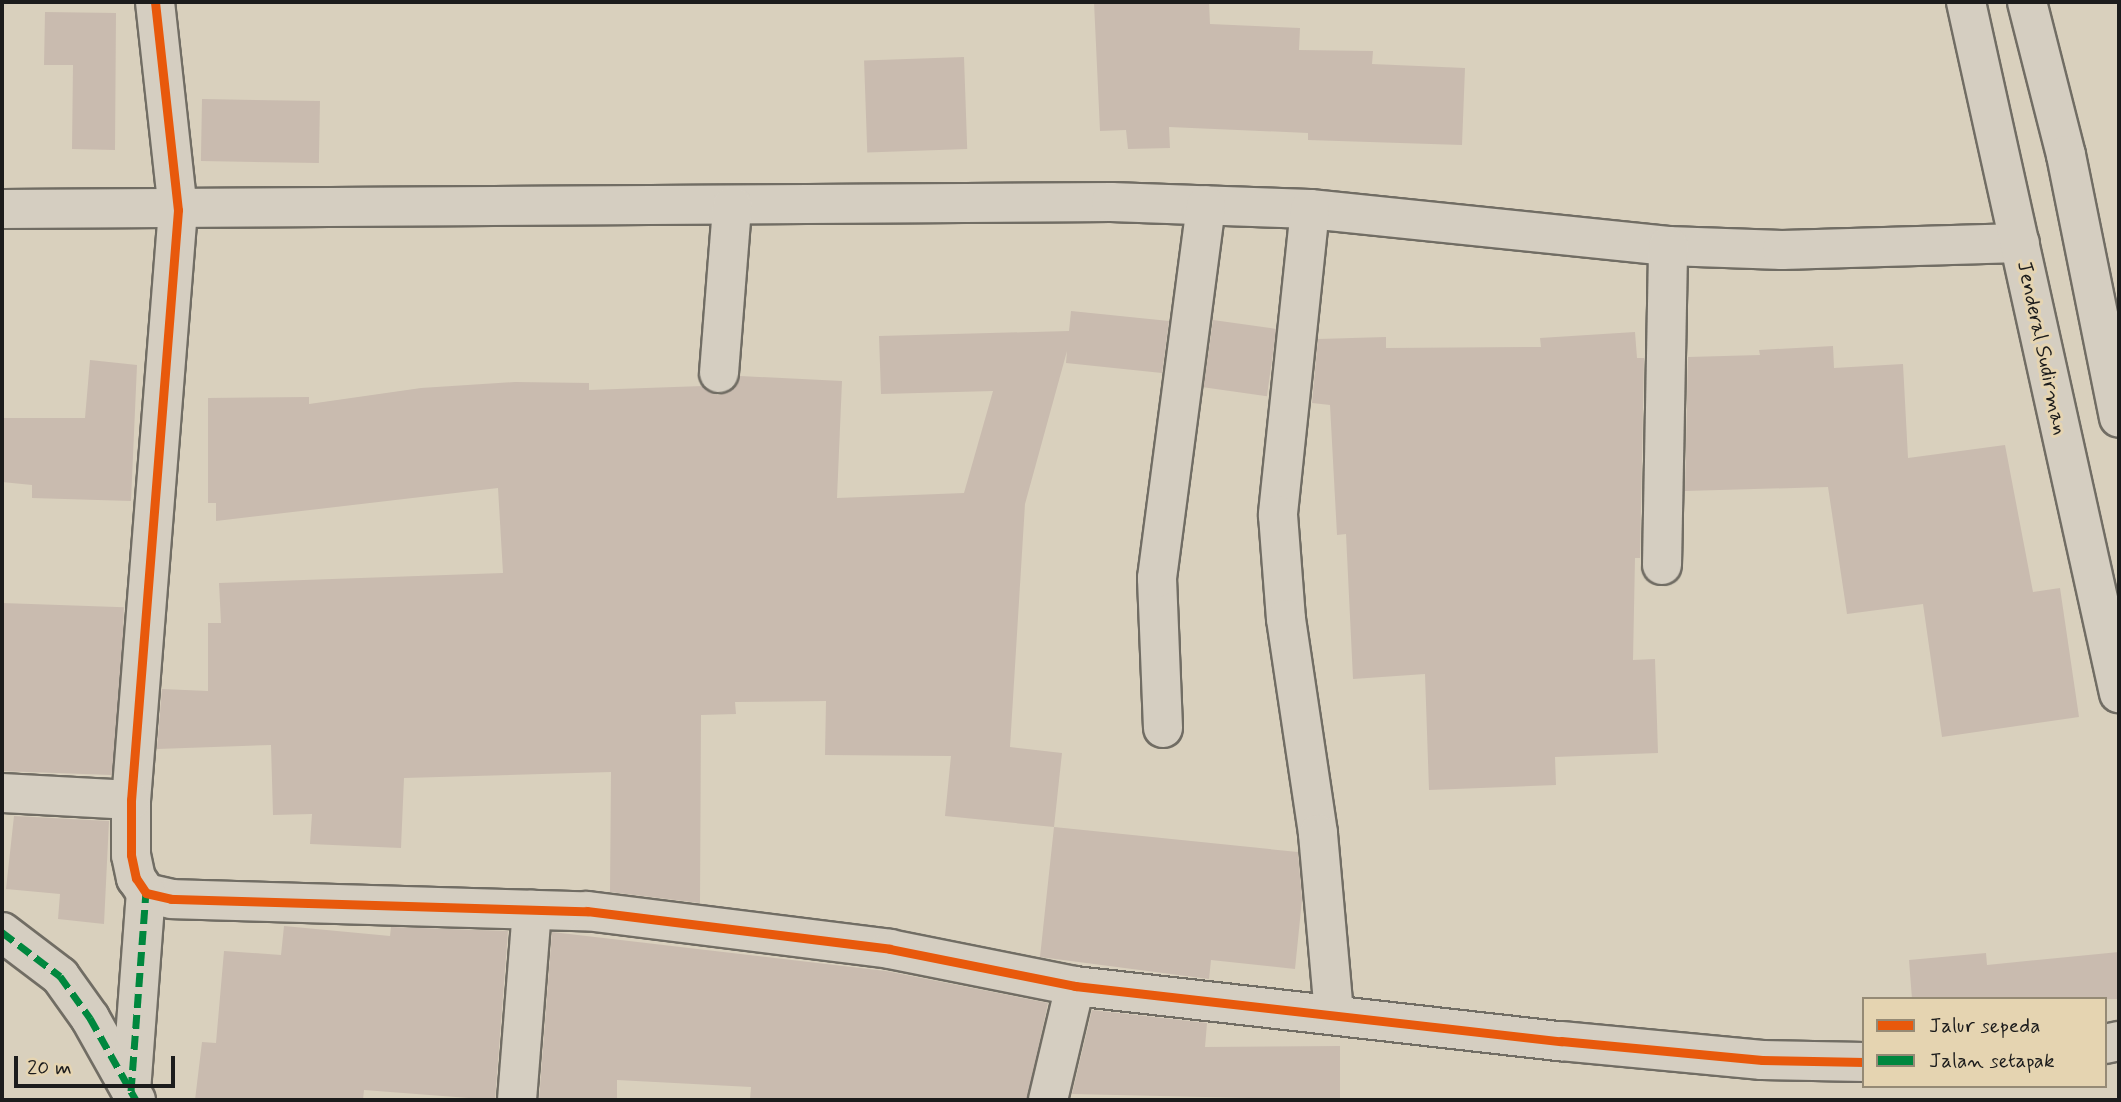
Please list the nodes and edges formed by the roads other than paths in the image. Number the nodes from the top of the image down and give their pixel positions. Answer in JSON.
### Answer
{"nodes":[{"id":1,"x":155,"y":2,"type":"edge"},
{"id":2,"x":1966,"y":2,"type":"edge"},
{"id":3,"x":2027,"y":2,"type":"edge"},
{"id":4,"x":1206,"y":205,"type":"junction"},
{"id":5,"x":732,"y":206,"type":"junction"},
{"id":6,"x":2,"y":209,"type":"edge"},
{"id":7,"x":1310,"y":209,"type":"junction"},
{"id":8,"x":178,"y":210,"type":"junction"},
{"id":9,"x":2020,"y":243,"type":"junction"},
{"id":10,"x":1668,"y":246,"type":"junction"},
{"id":11,"x":2111,"y":340,"type":"edge"},
{"id":12,"x":719,"y":373,"type":"dead end"},
{"id":13,"x":2119,"y":418,"type":"edge"},
{"id":14,"x":1662,"y":565,"type":"dead end"},
{"id":15,"x":2119,"y":693,"type":"edge"},
{"id":16,"x":1163,"y":728,"type":"dead end"},
{"id":17,"x":2,"y":793,"type":"edge"},
{"id":18,"x":131,"y":800,"type":"junction"},
{"id":19,"x":146,"y":892,"type":"junction"},
{"id":20,"x":532,"y":910,"type":"junction"},
{"id":21,"x":2,"y":932,"type":"edge"},
{"id":22,"x":1075,"y":986,"type":"junction"},
{"id":23,"x":1334,"y":1013,"type":"junction"},
{"id":24,"x":1862,"y":1062,"type":"edge"},
{"id":25,"x":133,"y":1096,"type":"edge"},
{"id":26,"x":517,"y":1100,"type":"edge"},
{"id":27,"x":1048,"y":1100,"type":"edge"}],
"edges":[{"from":1,"to":8,"type":"main road"},
{"from":2,"to":9,"type":"main road","name":"Jenderal Sudirman"},
{"from":3,"to":11,"type":"main road"},
{"from":4,"to":5,"type":"main road"},
{"from":4,"to":7,"type":"main road"},
{"from":4,"to":16,"type":"main road"},
{"from":5,"to":8,"type":"main road"},
{"from":5,"to":12,"type":"main road"},
{"from":6,"to":8,"type":"main road"},
{"from":7,"to":10,"type":"main road"},
{"from":7,"to":23,"type":"main road"},
{"from":8,"to":18,"type":"main road"},
{"from":9,"to":10,"type":"main road"},
{"from":9,"to":15,"type":"main road","name":"Jenderal Sudirman"},
{"from":10,"to":14,"type":"main road"},
{"from":11,"to":13,"type":"main road"},
{"from":17,"to":18,"type":"main road"},
{"from":18,"to":19,"type":"main road"},
{"from":19,"to":20,"type":"main road"},
{"from":19,"to":25,"type":"main road"},
{"from":20,"to":22,"type":"main road"},
{"from":20,"to":26,"type":"main road"},
{"from":21,"to":25,"type":"main road"},
{"from":22,"to":23,"type":"main road"},
{"from":22,"to":27,"type":"main road"},
{"from":23,"to":24,"type":"main road"}]}
